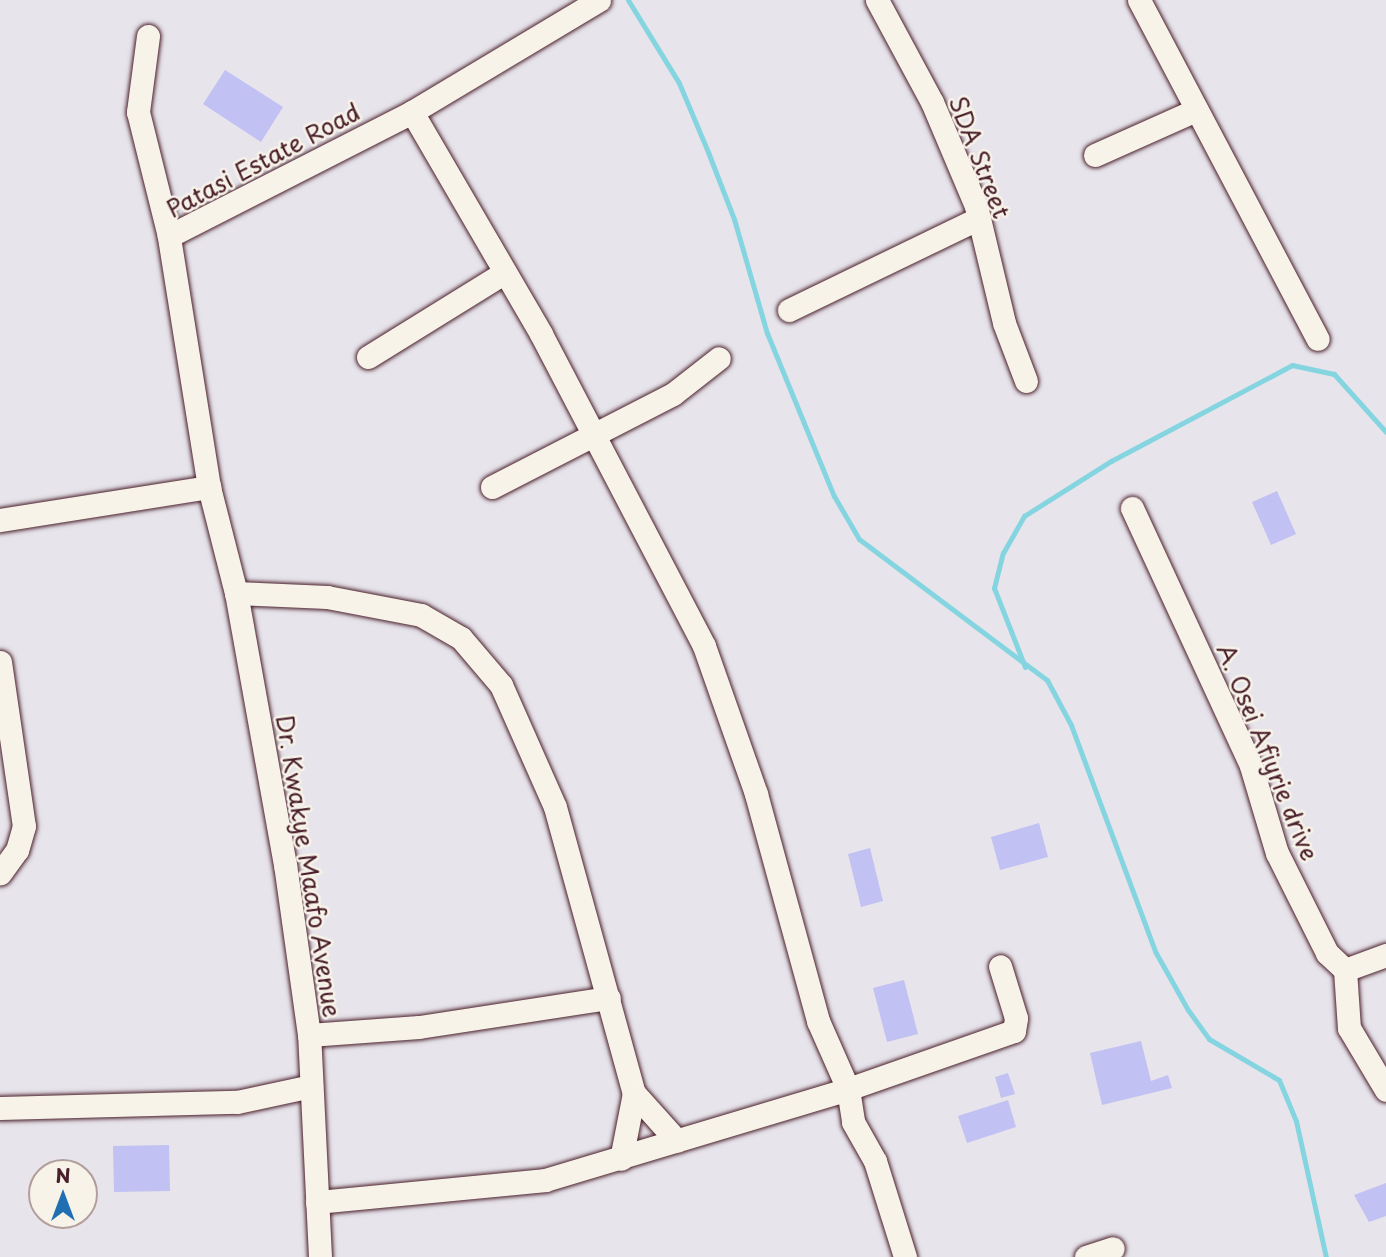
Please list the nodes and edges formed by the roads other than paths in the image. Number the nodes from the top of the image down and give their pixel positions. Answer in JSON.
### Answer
{"nodes":[{"id":1,"x":599,"y":0,"type":"edge"},
{"id":2,"x":877,"y":0,"type":"edge"},
{"id":3,"x":1139,"y":0,"type":"edge"},
{"id":4,"x":148,"y":36,"type":"dead end"},
{"id":5,"x":1196,"y":110,"type":"junction"},
{"id":6,"x":412,"y":112,"type":"junction"},
{"id":7,"x":1095,"y":155,"type":"dead end"},
{"id":8,"x":979,"y":218,"type":"junction"},
{"id":9,"x":169,"y":236,"type":"junction"},
{"id":10,"x":505,"y":272,"type":"junction"},
{"id":11,"x":789,"y":310,"type":"dead end"},
{"id":12,"x":1318,"y":339,"type":"dead end"},
{"id":13,"x":368,"y":357,"type":"dead end"},
{"id":14,"x":719,"y":358,"type":"dead end"},
{"id":15,"x":1026,"y":381,"type":"dead end"},
{"id":16,"x":596,"y":436,"type":"junction"},
{"id":17,"x":209,"y":487,"type":"junction"},
{"id":18,"x":492,"y":487,"type":"dead end"},
{"id":19,"x":1132,"y":508,"type":"dead end"},
{"id":20,"x":0,"y":520,"type":"edge"},
{"id":21,"x":236,"y":593,"type":"junction"},
{"id":22,"x":0,"y":662,"type":"edge"},
{"id":23,"x":0,"y":873,"type":"edge"},
{"id":24,"x":1386,"y":956,"type":"edge"},
{"id":25,"x":1000,"y":965,"type":"dead end"},
{"id":26,"x":1345,"y":970,"type":"junction"},
{"id":27,"x":609,"y":998,"type":"junction"},
{"id":28,"x":309,"y":1035,"type":"junction"},
{"id":29,"x":311,"y":1086,"type":"junction"},
{"id":30,"x":848,"y":1088,"type":"junction"},
{"id":31,"x":1386,"y":1090,"type":"edge"},
{"id":32,"x":634,"y":1093,"type":"junction"},
{"id":33,"x":0,"y":1108,"type":"edge"},
{"id":34,"x":677,"y":1142,"type":"junction"},
{"id":35,"x":621,"y":1159,"type":"junction"},
{"id":36,"x":317,"y":1202,"type":"junction"},
{"id":37,"x":1113,"y":1248,"type":"dead end"},
{"id":38,"x":320,"y":1257,"type":"edge"},
{"id":39,"x":905,"y":1257,"type":"edge"},
{"id":40,"x":1086,"y":1257,"type":"edge"}],
"edges":[{"from":1,"to":6,"type":"street","name":"Patasi Estate Road"},
{"from":2,"to":8,"type":"street","name":"SDA Street"},
{"from":3,"to":5,"type":"street"},
{"from":4,"to":9,"type":"street"},
{"from":5,"to":7,"type":"street"},
{"from":5,"to":12,"type":"street"},
{"from":6,"to":9,"type":"street","name":"Patasi Estate Road"},
{"from":6,"to":10,"type":"street"},
{"from":8,"to":11,"type":"street"},
{"from":8,"to":15,"type":"street","name":"SDA Street"},
{"from":9,"to":17,"type":"street","name":"Patasi Estate Road"},
{"from":10,"to":13,"type":"street"},
{"from":10,"to":16,"type":"street"},
{"from":14,"to":16,"type":"street"},
{"from":16,"to":18,"type":"street"},
{"from":16,"to":30,"type":"street"},
{"from":17,"to":20,"type":"street"},
{"from":17,"to":21,"type":"street","name":"Dr. Kwakye Maafo Avenue"},
{"from":19,"to":26,"type":"street","name":"A. Osei Afiyrie drive"},
{"from":21,"to":27,"type":"street"},
{"from":21,"to":28,"type":"street","name":"Dr. Kwakye Maafo Avenue"},
{"from":22,"to":23,"type":"street"},
{"from":24,"to":26,"type":"street"},
{"from":25,"to":30,"type":"street"},
{"from":26,"to":31,"type":"street"},
{"from":27,"to":28,"type":"street"},
{"from":27,"to":32,"type":"street"},
{"from":28,"to":29,"type":"street","name":"Dr. Kwakye Maafo Avenue"},
{"from":29,"to":33,"type":"street"},
{"from":29,"to":36,"type":"street","name":"Dr. Kwakye Maafo Avenue"},
{"from":30,"to":34,"type":"street"},
{"from":30,"to":39,"type":"street"},
{"from":32,"to":34,"type":"street"},
{"from":32,"to":35,"type":"street"},
{"from":34,"to":35,"type":"street"},
{"from":35,"to":36,"type":"street"},
{"from":36,"to":38,"type":"street","name":"Dr. Kwakye Maafo Avenue"},
{"from":37,"to":40,"type":"street"}]}
